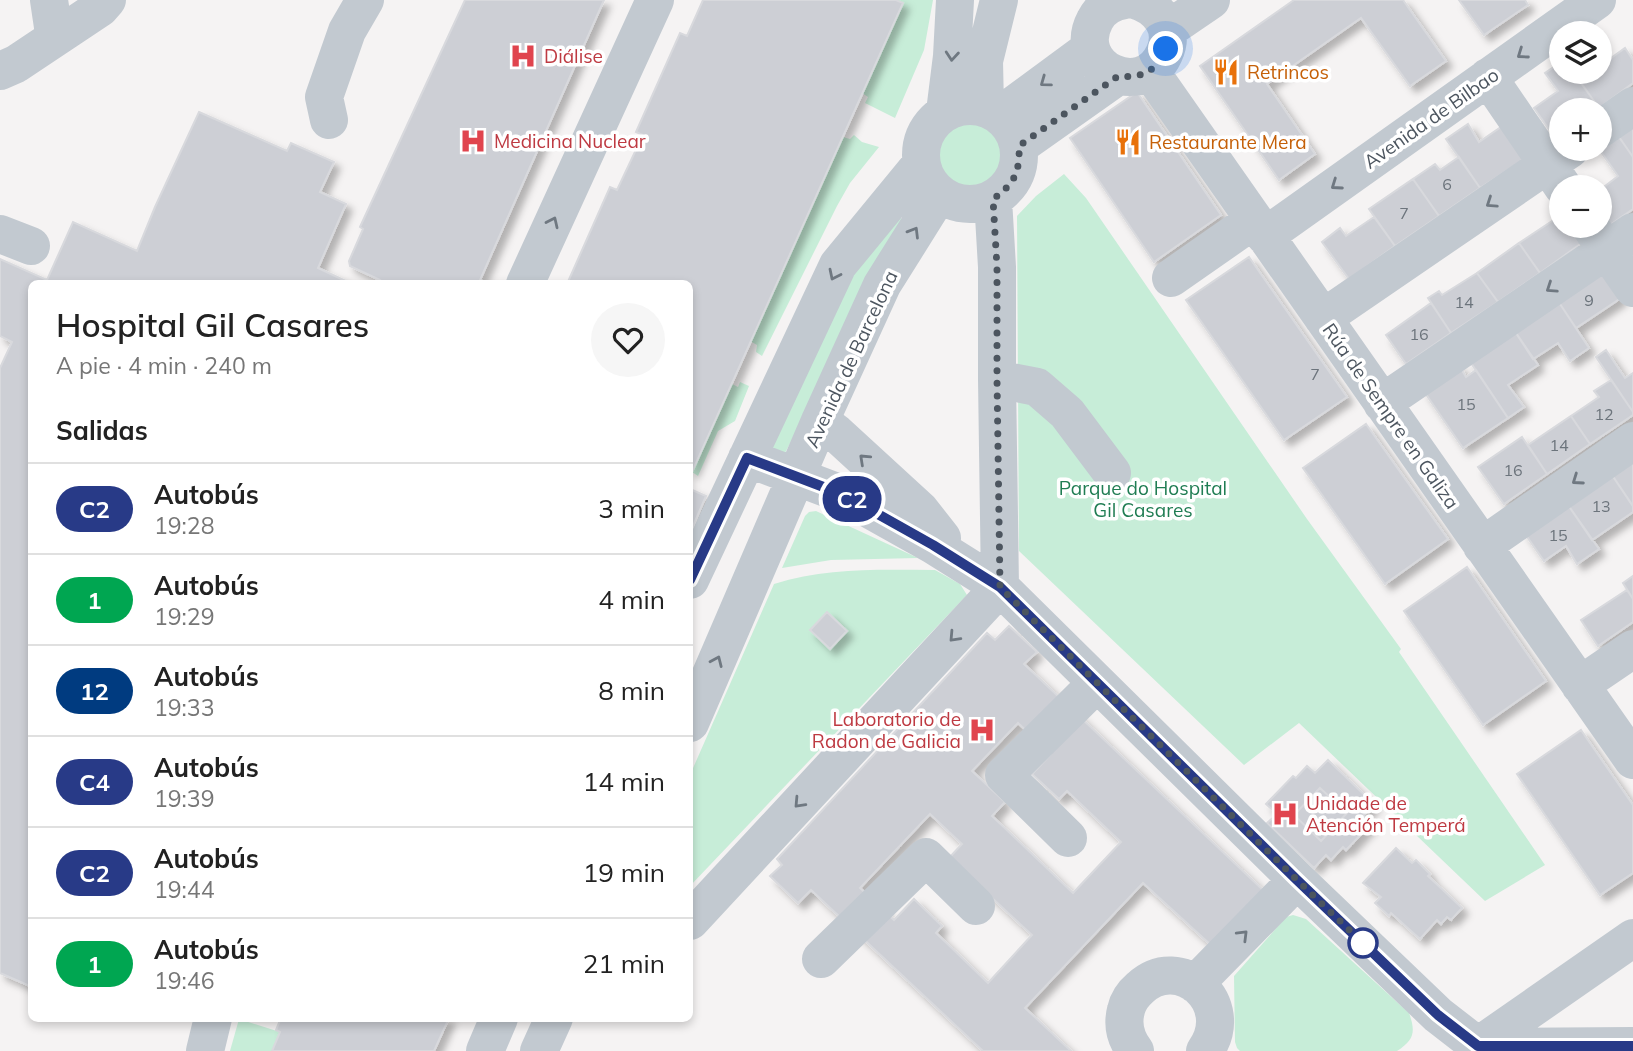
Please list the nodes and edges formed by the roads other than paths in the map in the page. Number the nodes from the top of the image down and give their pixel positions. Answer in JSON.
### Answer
{"nodes":[{"id":1,"x":107,"y":0,"type":"edge"},
{"id":2,"x":365,"y":0,"type":"edge"},
{"id":3,"x":655,"y":0,"type":"edge"},
{"id":4,"x":955,"y":0,"type":"edge"},
{"id":5,"x":999,"y":0,"type":"edge"},
{"id":6,"x":1211,"y":0,"type":"edge"},
{"id":7,"x":1597,"y":0,"type":"edge"},
{"id":8,"x":1145,"y":7,"type":"edge"},
{"id":9,"x":59,"y":9,"type":"edge"},
{"id":10,"x":1091,"y":48,"type":"junction"},
{"id":11,"x":8,"y":68,"type":"edge"},
{"id":12,"x":1134,"y":74,"type":"junction"},
{"id":13,"x":1488,"y":77,"type":"junction"},
{"id":14,"x":1633,"y":106,"type":"edge"},
{"id":15,"x":946,"y":112,"type":"junction"},
{"id":16,"x":328,"y":120,"type":"dead end"},
{"id":17,"x":1612,"y":121,"type":"edge"},
{"id":18,"x":1001,"y":123,"type":"junction"},
{"id":19,"x":1560,"y":167,"type":"edge"},
{"id":20,"x":930,"y":179,"type":"junction"},
{"id":21,"x":993,"y":199,"type":"junction"},
{"id":22,"x":1259,"y":228,"type":"junction"},
{"id":23,"x":1607,"y":238,"type":"edge"},
{"id":24,"x":1611,"y":238,"type":"edge"},
{"id":25,"x":1171,"y":278,"type":"dead end"},
{"id":26,"x":527,"y":280,"type":"edge"},
{"id":27,"x":1633,"y":288,"type":"edge"},
{"id":28,"x":1322,"y":318,"type":"junction"},
{"id":29,"x":997,"y":379,"type":"junction"},
{"id":30,"x":1382,"y":403,"type":"junction"},
{"id":31,"x":820,"y":421,"type":"junction"},
{"id":32,"x":1633,"y":441,"type":"edge"},
{"id":33,"x":747,"y":458,"type":"junction"},
{"id":34,"x":1112,"y":473,"type":"dead end"},
{"id":35,"x":796,"y":477,"type":"junction"},
{"id":36,"x":1482,"y":546,"type":"junction"},
{"id":37,"x":961,"y":562,"type":"junction"},
{"id":38,"x":693,"y":574,"type":"edge"},
{"id":39,"x":1000,"y":587,"type":"junction"},
{"id":40,"x":1633,"y":649,"type":"edge"},
{"id":41,"x":1097,"y":682,"type":"junction"},
{"id":42,"x":1580,"y":685,"type":"junction"},
{"id":43,"x":693,"y":716,"type":"edge"},
{"id":44,"x":1633,"y":760,"type":"edge"},
{"id":45,"x":1068,"y":838,"type":"dead end"},
{"id":46,"x":1297,"y":880,"type":"junction"},
{"id":47,"x":976,"y":906,"type":"dead end"},
{"id":48,"x":693,"y":918,"type":"edge"},
{"id":49,"x":1633,"y":938,"type":"edge"},
{"id":50,"x":821,"y":959,"type":"dead end"},
{"id":51,"x":1195,"y":984,"type":"junction"},
{"id":52,"x":211,"y":1022,"type":"edge"},
{"id":53,"x":497,"y":1022,"type":"edge"},
{"id":54,"x":552,"y":1022,"type":"edge"},
{"id":55,"x":1623,"y":1048,"type":"edge"},
{"id":56,"x":1462,"y":1049,"type":"edge"},
{"id":57,"x":1542,"y":1049,"type":"edge"},
{"id":58,"x":205,"y":1051,"type":"edge"},
{"id":59,"x":485,"y":1051,"type":"edge"},
{"id":60,"x":539,"y":1051,"type":"edge"},
{"id":61,"x":1135,"y":1051,"type":"edge"},
{"id":62,"x":1205,"y":1051,"type":"edge"}],
"edges":[{"from":1,"to":11,"type":"street"},
{"from":2,"to":16,"type":"street"},
{"from":26,"to":3,"type":"street","one_way":true},
{"from":4,"to":15,"type":"street","one_way":true},
{"from":5,"to":18,"type":"street"},
{"from":6,"to":8,"type":"street"},
{"from":7,"to":13,"type":"street","name":"Avenida de Bilbao","one_way":true},
{"from":8,"to":10,"type":"street"},
{"from":8,"to":12,"type":"street"},
{"from":9,"to":11,"type":"street"},
{"from":10,"to":12,"type":"street"},
{"from":10,"to":18,"type":"street","one_way":true},
{"from":12,"to":18,"type":"street"},
{"from":12,"to":22,"type":"street","name":"Rúa de Sempre en Galiza"},
{"from":13,"to":19,"type":"street"},
{"from":13,"to":22,"type":"street","name":"Avenida de Bilbao","one_way":true},
{"from":14,"to":17,"type":"street"},
{"from":15,"to":18,"type":"street"},
{"from":15,"to":20,"type":"street"},
{"from":18,"to":21,"type":"street"},
{"from":19,"to":28,"type":"street","one_way":true},
{"from":20,"to":21,"type":"street"},
{"from":31,"to":20,"type":"street","name":"Avenida de Barcelona","one_way":true},
{"from":20,"to":33,"type":"street","one_way":true},
{"from":21,"to":29,"type":"street"},
{"from":22,"to":25,"type":"street","name":"Avenida de Bilbao"},
{"from":22,"to":28,"type":"street","name":"Rúa de Sempre en Galiza"},
{"from":23,"to":30,"type":"street","one_way":true},
{"from":24,"to":27,"type":"street"},
{"from":28,"to":30,"type":"street","name":"Rúa de Sempre en Galiza"},
{"from":29,"to":34,"type":"street"},
{"from":29,"to":39,"type":"street"},
{"from":30,"to":36,"type":"street","name":"Rúa de Sempre en Galiza"},
{"from":31,"to":35,"type":"street","name":"Avenida de Barcelona"},
{"from":37,"to":31,"type":"street","one_way":true},
{"from":32,"to":36,"type":"street","one_way":true},
{"from":33,"to":35,"type":"street"},
{"from":33,"to":38,"type":"street"},
{"from":35,"to":37,"type":"street"},
{"from":43,"to":35,"type":"street","name":"Avenida de Barcelona","one_way":true},
{"from":36,"to":42,"type":"street","name":"Rúa de Sempre en Galiza"},
{"from":37,"to":39,"type":"street"},
{"from":39,"to":41,"type":"street"},
{"from":39,"to":48,"type":"street","one_way":true},
{"from":40,"to":42,"type":"street"},
{"from":41,"to":45,"type":"street"},
{"from":41,"to":46,"type":"street"},
{"from":42,"to":44,"type":"street","name":"Rúa de Sempre en Galiza"},
{"from":51,"to":46,"type":"street","one_way":true},
{"from":46,"to":56,"type":"street"},
{"from":47,"to":50,"type":"street"},
{"from":49,"to":56,"type":"street"},
{"from":51,"to":61,"type":"street"},
{"from":51,"to":62,"type":"street"},
{"from":52,"to":58,"type":"street"},
{"from":53,"to":59,"type":"street"},
{"from":54,"to":60,"type":"street"},
{"from":55,"to":57,"type":"street"},
{"from":56,"to":57,"type":"street"}]}
